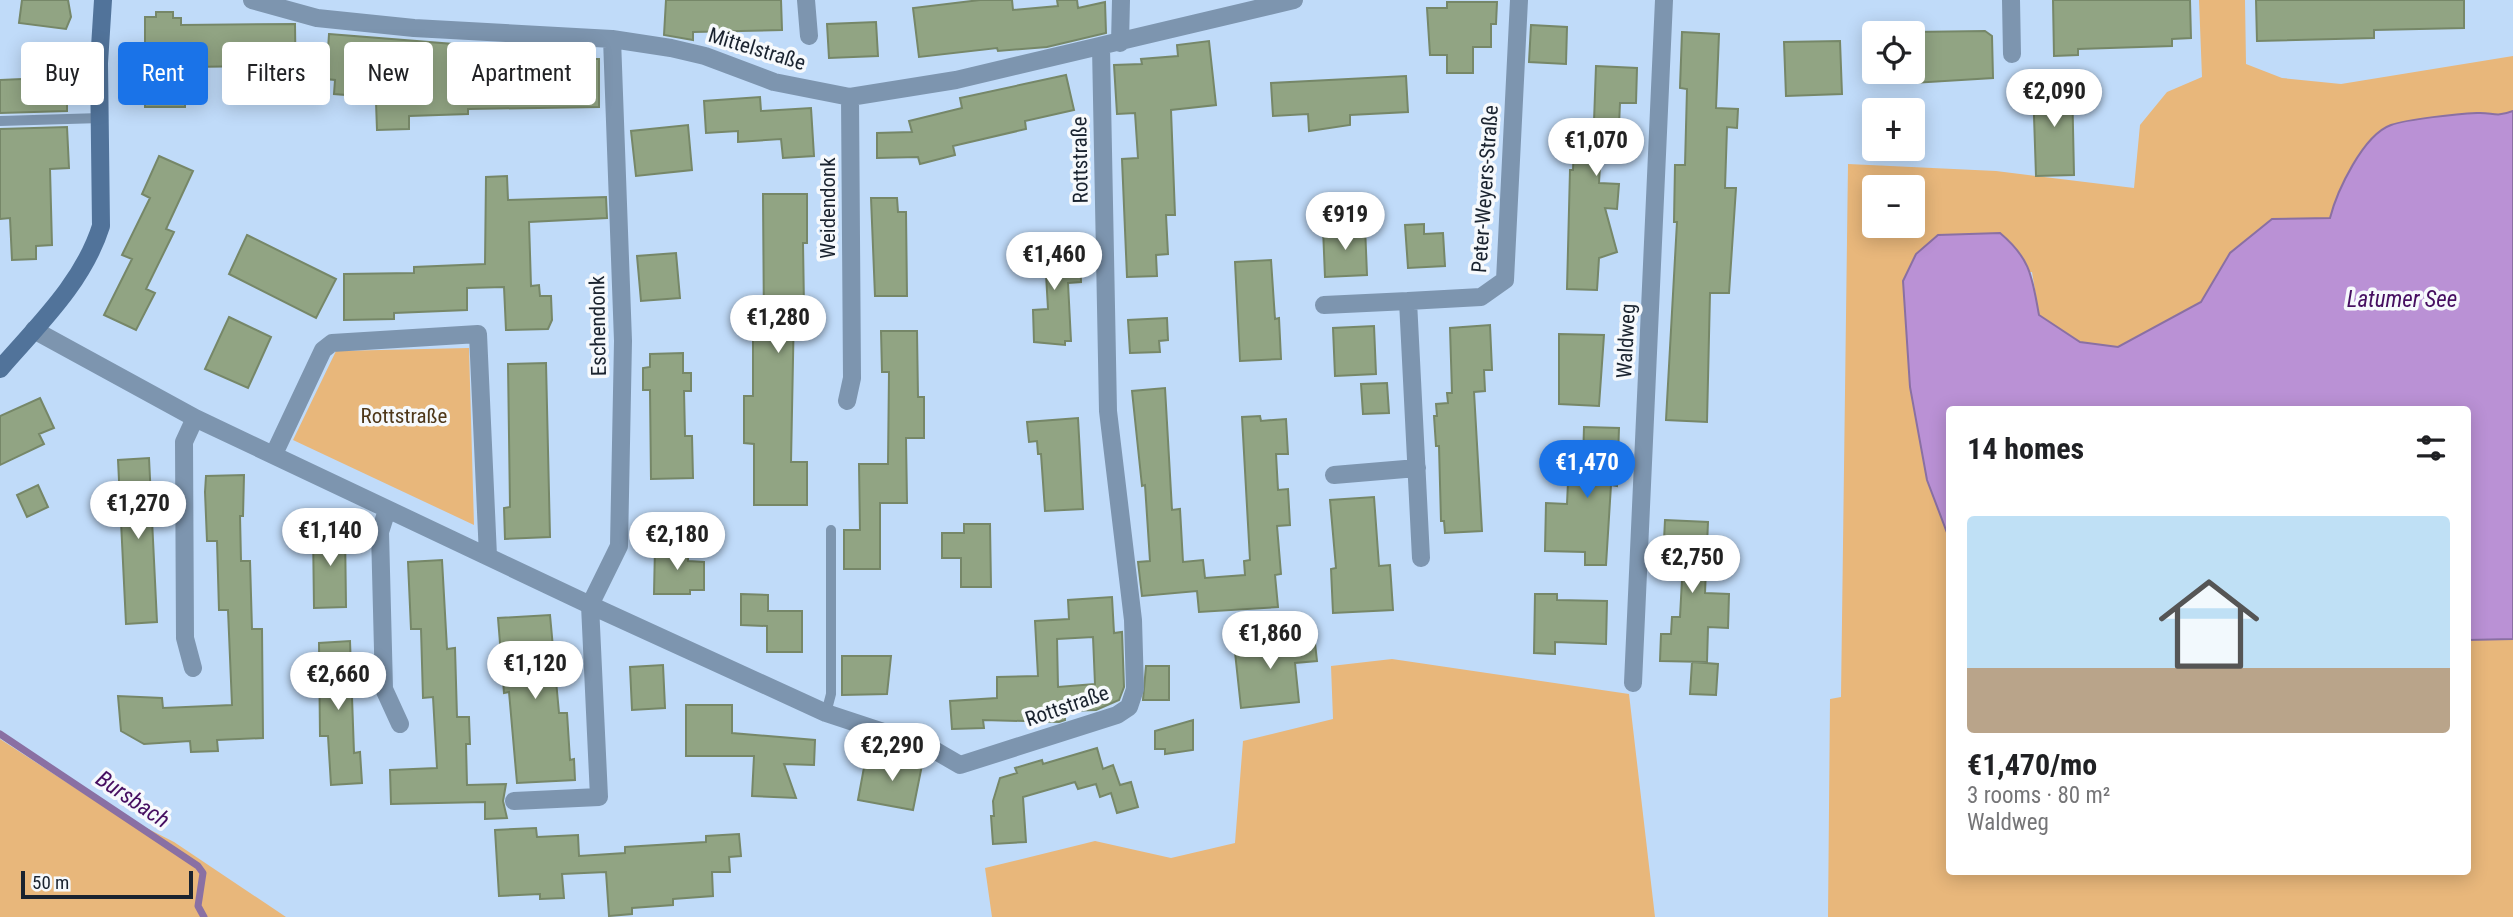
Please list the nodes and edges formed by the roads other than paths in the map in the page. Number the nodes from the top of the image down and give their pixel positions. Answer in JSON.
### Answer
{"nodes":[{"id":1,"x":103,"y":0,"type":"edge"},
{"id":2,"x":252,"y":0,"type":"edge"},
{"id":3,"x":806,"y":0,"type":"edge"},
{"id":4,"x":1121,"y":0,"type":"edge"},
{"id":5,"x":1294,"y":0,"type":"edge"},
{"id":6,"x":1519,"y":0,"type":"edge"},
{"id":7,"x":1664,"y":0,"type":"edge"},
{"id":8,"x":2011,"y":0,"type":"edge"},
{"id":9,"x":809,"y":36,"type":"dead end"},
{"id":10,"x":612,"y":39,"type":"junction"},
{"id":11,"x":1120,"y":43,"type":"junction"},
{"id":12,"x":1101,"y":47,"type":"junction"},
{"id":13,"x":2012,"y":54,"type":"dead end"},
{"id":14,"x":850,"y":97,"type":"junction"},
{"id":15,"x":101,"y":118,"type":"junction"},
{"id":16,"x":0,"y":121,"type":"edge"},
{"id":17,"x":1408,"y":301,"type":"junction"},
{"id":18,"x":1324,"y":305,"type":"dead end"},
{"id":19,"x":34,"y":330,"type":"junction"},
{"id":20,"x":0,"y":369,"type":"edge"},
{"id":21,"x":847,"y":401,"type":"dead end"},
{"id":22,"x":195,"y":418,"type":"junction"},
{"id":23,"x":274,"y":454,"type":"junction"},
{"id":24,"x":1417,"y":468,"type":"junction"},
{"id":25,"x":1334,"y":475,"type":"dead end"},
{"id":26,"x":387,"y":510,"type":"junction"},
{"id":27,"x":831,"y":530,"type":"dead end"},
{"id":28,"x":488,"y":556,"type":"junction"},
{"id":29,"x":1421,"y":558,"type":"dead end"},
{"id":30,"x":590,"y":605,"type":"junction"},
{"id":31,"x":193,"y":668,"type":"dead end"},
{"id":32,"x":1633,"y":683,"type":"dead end"},
{"id":33,"x":826,"y":713,"type":"junction"},
{"id":34,"x":400,"y":724,"type":"dead end"},
{"id":35,"x":514,"y":801,"type":"dead end"}],
"edges":[{"from":1,"to":15,"type":"street"},
{"from":2,"to":10,"type":"street","name":"Mittelstraße"},
{"from":3,"to":9,"type":"street"},
{"from":4,"to":11,"type":"street"},
{"from":5,"to":11,"type":"street","name":"Mittelstraße"},
{"from":6,"to":17,"type":"street","name":"Peter-Weyers-Straße"},
{"from":7,"to":32,"type":"street","name":"Waldweg"},
{"from":8,"to":13,"type":"street"},
{"from":10,"to":14,"type":"street","name":"Mittelstraße"},
{"from":10,"to":30,"type":"street","name":"Eschendonk"},
{"from":11,"to":12,"type":"street","name":"Mittelstraße"},
{"from":12,"to":14,"type":"street","name":"Mittelstraße"},
{"from":12,"to":33,"type":"street","name":"Rottstraße"},
{"from":14,"to":21,"type":"street","name":"Weidendonk"},
{"from":15,"to":16,"type":"lane"},
{"from":15,"to":19,"type":"street"},
{"from":17,"to":18,"type":"street","name":"Peter-Weyers-Straße"},
{"from":17,"to":24,"type":"street"},
{"from":19,"to":20,"type":"street"},
{"from":19,"to":22,"type":"street","name":"Rottstraße"},
{"from":22,"to":23,"type":"street","name":"Rottstraße"},
{"from":22,"to":31,"type":"street"},
{"from":23,"to":26,"type":"street","name":"Rottstraße"},
{"from":23,"to":28,"type":"street"},
{"from":24,"to":25,"type":"street"},
{"from":24,"to":29,"type":"street"},
{"from":26,"to":28,"type":"street","name":"Rottstraße"},
{"from":26,"to":34,"type":"street"},
{"from":27,"to":33,"type":"lane"},
{"from":28,"to":30,"type":"street","name":"Rottstraße"},
{"from":30,"to":33,"type":"street","name":"Rottstraße"},
{"from":30,"to":35,"type":"street"}]}
